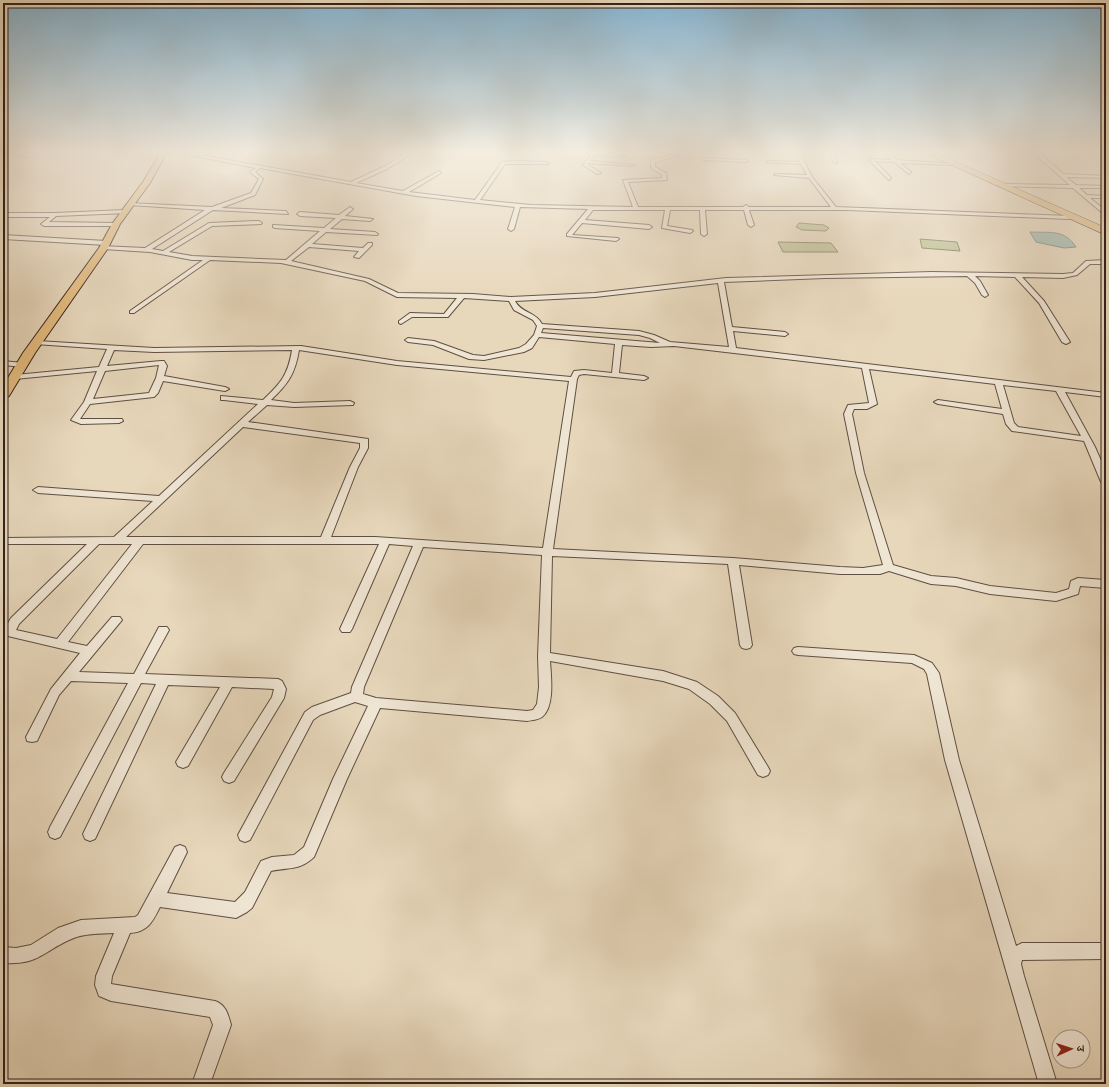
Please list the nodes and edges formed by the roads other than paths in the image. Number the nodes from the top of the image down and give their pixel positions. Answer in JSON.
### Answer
{"nodes":[{"id":1,"x":131,"y":203,"type":"edge"},
{"id":2,"x":230,"y":203,"type":"edge"},
{"id":3,"x":484,"y":203,"type":"edge"},
{"id":4,"x":634,"y":203,"type":"edge"},
{"id":5,"x":830,"y":203,"type":"edge"},
{"id":6,"x":1039,"y":203,"type":"edge"},
{"id":7,"x":1093,"y":203,"type":"edge"},
{"id":8,"x":518,"y":206,"type":"junction"},
{"id":9,"x":746,"y":207,"type":"junction"},
{"id":10,"x":128,"y":208,"type":"junction"},
{"id":11,"x":592,"y":208,"type":"junction"},
{"id":12,"x":702,"y":208,"type":"junction"},
{"id":13,"x":834,"y":208,"type":"junction"},
{"id":14,"x":636,"y":209,"type":"junction"},
{"id":15,"x":668,"y":209,"type":"junction"},
{"id":16,"x":211,"y":210,"type":"junction"},
{"id":17,"x":286,"y":213,"type":"dead end"},
{"id":18,"x":1106,"y":214,"type":"edge"},
{"id":19,"x":3,"y":215,"type":"edge"},
{"id":20,"x":18,"y":215,"type":"junction"},
{"id":21,"x":56,"y":215,"type":"junction"},
{"id":22,"x":342,"y":217,"type":"junction"},
{"id":23,"x":1069,"y":217,"type":"junction"},
{"id":24,"x":370,"y":219,"type":"dead end"},
{"id":25,"x":581,"y":221,"type":"junction"},
{"id":26,"x":6,"y":222,"type":"dead end"},
{"id":27,"x":116,"y":224,"type":"junction"},
{"id":28,"x":259,"y":224,"type":"dead end"},
{"id":29,"x":751,"y":225,"type":"dead end"},
{"id":30,"x":275,"y":226,"type":"dead end"},
{"id":31,"x":650,"y":227,"type":"dead end"},
{"id":32,"x":511,"y":229,"type":"dead end"},
{"id":33,"x":325,"y":230,"type":"junction"},
{"id":34,"x":690,"y":231,"type":"dead end"},
{"id":35,"x":1106,"y":232,"type":"edge"},
{"id":36,"x":375,"y":234,"type":"dead end"},
{"id":37,"x":704,"y":234,"type":"dead end"},
{"id":38,"x":3,"y":237,"type":"edge"},
{"id":39,"x":616,"y":239,"type":"dead end"},
{"id":40,"x":370,"y":244,"type":"dead end"},
{"id":41,"x":105,"y":245,"type":"junction"},
{"id":42,"x":308,"y":245,"type":"junction"},
{"id":43,"x":146,"y":250,"type":"junction"},
{"id":44,"x":364,"y":250,"type":"junction"},
{"id":45,"x":163,"y":253,"type":"junction"},
{"id":46,"x":357,"y":257,"type":"dead end"},
{"id":47,"x":210,"y":258,"type":"junction"},
{"id":48,"x":287,"y":262,"type":"junction"},
{"id":49,"x":1106,"y":262,"type":"edge"},
{"id":50,"x":969,"y":275,"type":"junction"},
{"id":51,"x":1017,"y":276,"type":"junction"},
{"id":52,"x":721,"y":281,"type":"junction"},
{"id":53,"x":985,"y":295,"type":"dead end"},
{"id":54,"x":462,"y":296,"type":"junction"},
{"id":55,"x":511,"y":299,"type":"junction"},
{"id":56,"x":132,"y":312,"type":"dead end"},
{"id":57,"x":401,"y":322,"type":"dead end"},
{"id":58,"x":540,"y":326,"type":"junction"},
{"id":59,"x":729,"y":329,"type":"junction"},
{"id":60,"x":785,"y":334,"type":"dead end"},
{"id":61,"x":538,"y":335,"type":"junction"},
{"id":62,"x":408,"y":340,"type":"dead end"},
{"id":63,"x":619,"y":342,"type":"junction"},
{"id":64,"x":1066,"y":342,"type":"dead end"},
{"id":65,"x":37,"y":343,"type":"junction"},
{"id":66,"x":668,"y":344,"type":"junction"},
{"id":67,"x":111,"y":348,"type":"junction"},
{"id":68,"x":296,"y":348,"type":"junction"},
{"id":69,"x":733,"y":350,"type":"junction"},
{"id":70,"x":3,"y":363,"type":"edge"},
{"id":71,"x":23,"y":365,"type":"junction"},
{"id":72,"x":865,"y":366,"type":"junction"},
{"id":73,"x":104,"y":368,"type":"junction"},
{"id":74,"x":615,"y":375,"type":"junction"},
{"id":75,"x":15,"y":377,"type":"junction"},
{"id":76,"x":160,"y":378,"type":"junction"},
{"id":77,"x":644,"y":378,"type":"dead end"},
{"id":78,"x":573,"y":379,"type":"junction"},
{"id":79,"x":998,"y":381,"type":"junction"},
{"id":80,"x":1059,"y":389,"type":"junction"},
{"id":81,"x":1106,"y":395,"type":"edge"},
{"id":82,"x":3,"y":396,"type":"edge"},
{"id":83,"x":88,"y":402,"type":"junction"},
{"id":84,"x":266,"y":402,"type":"junction"},
{"id":85,"x":938,"y":402,"type":"dead end"},
{"id":86,"x":350,"y":403,"type":"dead end"},
{"id":87,"x":1007,"y":412,"type":"junction"},
{"id":88,"x":118,"y":421,"type":"dead end"},
{"id":89,"x":242,"y":424,"type":"junction"},
{"id":90,"x":1086,"y":439,"type":"junction"},
{"id":91,"x":1106,"y":482,"type":"edge"},
{"id":92,"x":38,"y":490,"type":"dead end"},
{"id":93,"x":161,"y":499,"type":"junction"},
{"id":94,"x":325,"y":540,"type":"junction"},
{"id":95,"x":3,"y":541,"type":"edge"},
{"id":96,"x":96,"y":541,"type":"junction"},
{"id":97,"x":116,"y":541,"type":"junction"},
{"id":98,"x":140,"y":541,"type":"junction"},
{"id":99,"x":385,"y":541,"type":"junction"},
{"id":100,"x":419,"y":543,"type":"junction"},
{"id":101,"x":547,"y":552,"type":"junction"},
{"id":102,"x":733,"y":561,"type":"junction"},
{"id":103,"x":888,"y":567,"type":"junction"},
{"id":104,"x":1106,"y":584,"type":"edge"},
{"id":105,"x":116,"y":620,"type":"dead end"},
{"id":106,"x":7,"y":626,"type":"edge"},
{"id":107,"x":346,"y":629,"type":"dead end"},
{"id":108,"x":163,"y":630,"type":"dead end"},
{"id":109,"x":60,"y":644,"type":"junction"},
{"id":110,"x":746,"y":645,"type":"dead end"},
{"id":111,"x":89,"y":651,"type":"junction"},
{"id":112,"x":798,"y":652,"type":"dead end"},
{"id":113,"x":544,"y":656,"type":"junction"},
{"id":114,"x":68,"y":676,"type":"junction"},
{"id":115,"x":137,"y":678,"type":"junction"},
{"id":116,"x":165,"y":679,"type":"junction"},
{"id":117,"x":228,"y":681,"type":"junction"},
{"id":118,"x":358,"y":696,"type":"junction"},
{"id":119,"x":376,"y":703,"type":"junction"},
{"id":120,"x":32,"y":737,"type":"dead end"},
{"id":121,"x":184,"y":762,"type":"dead end"},
{"id":122,"x":763,"y":771,"type":"dead end"},
{"id":123,"x":229,"y":777,"type":"dead end"},
{"id":124,"x":55,"y":832,"type":"dead end"},
{"id":125,"x":90,"y":834,"type":"dead end"},
{"id":126,"x":245,"y":835,"type":"dead end"},
{"id":127,"x":180,"y":852,"type":"dead end"},
{"id":128,"x":156,"y":899,"type":"junction"},
{"id":129,"x":126,"y":925,"type":"junction"},
{"id":130,"x":1106,"y":951,"type":"edge"},
{"id":131,"x":3,"y":955,"type":"edge"},
{"id":132,"x":1013,"y":964,"type":"junction"},
{"id":133,"x":201,"y":1084,"type":"edge"},
{"id":134,"x":1048,"y":1084,"type":"edge"}],
"edges":[{"from":1,"to":10,"type":"main road"},
{"from":2,"to":16,"type":"street"},
{"from":3,"to":8,"type":"street"},
{"from":4,"to":14,"type":"street"},
{"from":5,"to":13,"type":"street"},
{"from":6,"to":23,"type":"highway"},
{"from":7,"to":18,"type":"street"},
{"from":8,"to":11,"type":"street"},
{"from":8,"to":32,"type":"street"},
{"from":9,"to":12,"type":"street"},
{"from":9,"to":13,"type":"street"},
{"from":9,"to":29,"type":"street"},
{"from":10,"to":16,"type":"street"},
{"from":10,"to":21,"type":"street"},
{"from":10,"to":27,"type":"main road"},
{"from":11,"to":14,"type":"street"},
{"from":11,"to":25,"type":"street"},
{"from":12,"to":15,"type":"street"},
{"from":12,"to":37,"type":"street"},
{"from":13,"to":23,"type":"street"},
{"from":14,"to":15,"type":"street"},
{"from":15,"to":34,"type":"street"},
{"from":16,"to":17,"type":"street"},
{"from":16,"to":43,"type":"street"},
{"from":19,"to":20,"type":"street"},
{"from":20,"to":21,"type":"street"},
{"from":20,"to":26,"type":"street"},
{"from":21,"to":27,"type":"street"},
{"from":22,"to":22,"type":"street"},
{"from":22,"to":24,"type":"street"},
{"from":22,"to":33,"type":"street"},
{"from":23,"to":35,"type":"highway"},
{"from":25,"to":31,"type":"street"},
{"from":25,"to":39,"type":"street"},
{"from":27,"to":41,"type":"main road"},
{"from":28,"to":45,"type":"street"},
{"from":30,"to":33,"type":"street"},
{"from":33,"to":36,"type":"street"},
{"from":33,"to":42,"type":"street"},
{"from":38,"to":41,"type":"street"},
{"from":40,"to":44,"type":"street"},
{"from":41,"to":43,"type":"street"},
{"from":41,"to":65,"type":"main road"},
{"from":42,"to":44,"type":"street"},
{"from":42,"to":48,"type":"street"},
{"from":43,"to":45,"type":"street"},
{"from":44,"to":46,"type":"street"},
{"from":45,"to":47,"type":"street"},
{"from":47,"to":48,"type":"street"},
{"from":47,"to":56,"type":"street"},
{"from":48,"to":54,"type":"street"},
{"from":49,"to":51,"type":"street"},
{"from":50,"to":51,"type":"street"},
{"from":50,"to":52,"type":"street"},
{"from":50,"to":53,"type":"street"},
{"from":51,"to":64,"type":"street"},
{"from":52,"to":55,"type":"street"},
{"from":52,"to":59,"type":"street"},
{"from":54,"to":55,"type":"street"},
{"from":54,"to":57,"type":"street"},
{"from":55,"to":58,"type":"street"},
{"from":58,"to":61,"type":"street"},
{"from":58,"to":66,"type":"street"},
{"from":59,"to":60,"type":"street"},
{"from":59,"to":69,"type":"street"},
{"from":61,"to":62,"type":"street"},
{"from":61,"to":63,"type":"street"},
{"from":63,"to":66,"type":"street"},
{"from":63,"to":74,"type":"street"},
{"from":65,"to":67,"type":"street"},
{"from":65,"to":71,"type":"main road"},
{"from":66,"to":69,"type":"street"},
{"from":67,"to":68,"type":"street"},
{"from":67,"to":73,"type":"street"},
{"from":68,"to":78,"type":"street"},
{"from":68,"to":84,"type":"street"},
{"from":69,"to":72,"type":"street"},
{"from":70,"to":71,"type":"street"},
{"from":71,"to":75,"type":"main road"},
{"from":72,"to":79,"type":"street"},
{"from":72,"to":103,"type":"street"},
{"from":73,"to":75,"type":"street"},
{"from":73,"to":76,"type":"street"},
{"from":73,"to":83,"type":"street"},
{"from":74,"to":77,"type":"street"},
{"from":74,"to":78,"type":"street"},
{"from":75,"to":82,"type":"main road"},
{"from":76,"to":83,"type":"street"},
{"from":76,"to":84,"type":"street"},
{"from":78,"to":101,"type":"street"},
{"from":79,"to":80,"type":"street"},
{"from":79,"to":87,"type":"street"},
{"from":80,"to":81,"type":"street"},
{"from":80,"to":90,"type":"street"},
{"from":83,"to":88,"type":"street"},
{"from":84,"to":86,"type":"street"},
{"from":84,"to":89,"type":"street"},
{"from":85,"to":87,"type":"street"},
{"from":87,"to":90,"type":"street"},
{"from":89,"to":93,"type":"street"},
{"from":89,"to":94,"type":"street"},
{"from":90,"to":91,"type":"street"},
{"from":92,"to":93,"type":"street"},
{"from":93,"to":97,"type":"street"},
{"from":94,"to":98,"type":"street"},
{"from":94,"to":99,"type":"street"},
{"from":95,"to":96,"type":"street"},
{"from":96,"to":97,"type":"street"},
{"from":96,"to":106,"type":"street"},
{"from":97,"to":98,"type":"street"},
{"from":98,"to":109,"type":"street"},
{"from":99,"to":100,"type":"street"},
{"from":99,"to":107,"type":"street"},
{"from":100,"to":101,"type":"street"},
{"from":100,"to":118,"type":"street"},
{"from":101,"to":102,"type":"street"},
{"from":101,"to":113,"type":"street"},
{"from":102,"to":103,"type":"street"},
{"from":102,"to":110,"type":"street"},
{"from":103,"to":104,"type":"street"},
{"from":105,"to":111,"type":"street"},
{"from":106,"to":109,"type":"street"},
{"from":108,"to":115,"type":"street"},
{"from":109,"to":111,"type":"street"},
{"from":111,"to":114,"type":"street"},
{"from":112,"to":132,"type":"street"},
{"from":113,"to":119,"type":"street"},
{"from":113,"to":122,"type":"street"},
{"from":114,"to":115,"type":"street"},
{"from":114,"to":120,"type":"street"},
{"from":115,"to":116,"type":"street"},
{"from":115,"to":124,"type":"street"},
{"from":116,"to":117,"type":"street"},
{"from":116,"to":125,"type":"street"},
{"from":117,"to":121,"type":"street"},
{"from":117,"to":123,"type":"street"},
{"from":118,"to":119,"type":"street"},
{"from":118,"to":126,"type":"street"},
{"from":119,"to":128,"type":"street"},
{"from":127,"to":128,"type":"street"},
{"from":128,"to":129,"type":"street"},
{"from":129,"to":131,"type":"street"},
{"from":129,"to":133,"type":"street"},
{"from":130,"to":132,"type":"street"},
{"from":132,"to":134,"type":"street"}]}
